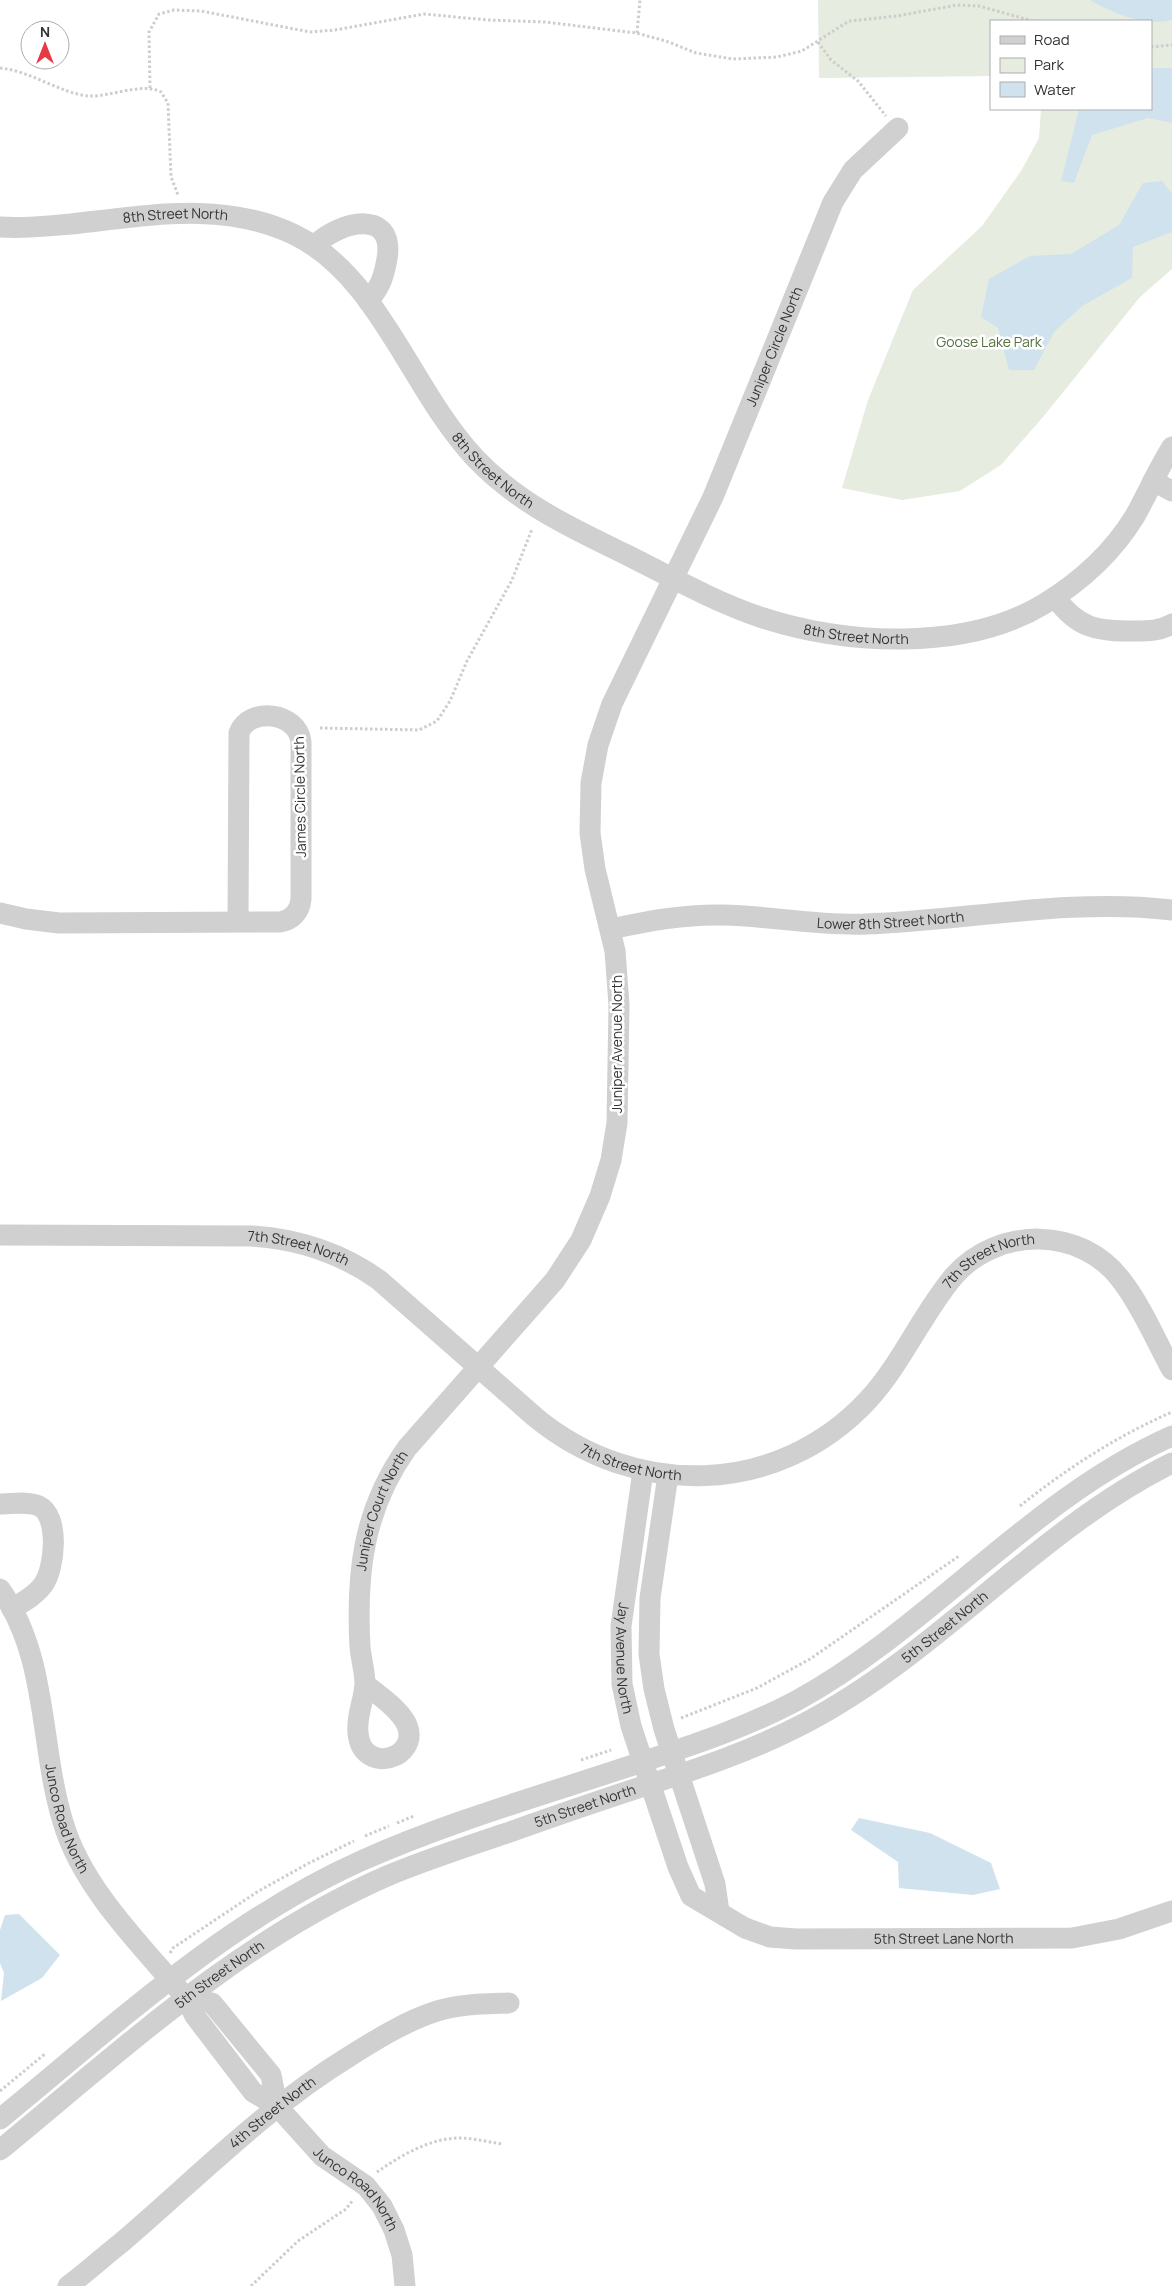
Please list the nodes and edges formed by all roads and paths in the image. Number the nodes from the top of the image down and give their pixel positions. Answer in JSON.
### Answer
{"nodes":[{"id":1,"x":640,"y":0,"type":"edge"},
{"id":2,"x":1028,"y":20,"type":"edge"},
{"id":3,"x":637,"y":33,"type":"junction"},
{"id":4,"x":818,"y":42,"type":"junction"},
{"id":5,"x":1172,"y":45,"type":"edge"},
{"id":6,"x":1152,"y":47,"type":"edge"},
{"id":7,"x":0,"y":68,"type":"edge"},
{"id":8,"x":150,"y":88,"type":"junction"},
{"id":9,"x":898,"y":128,"type":"joint"},
{"id":10,"x":178,"y":198,"type":"dead end"},
{"id":11,"x":0,"y":227,"type":"edge"},
{"id":12,"x":314,"y":246,"type":"junction"},
{"id":13,"x":368,"y":301,"type":"junction"},
{"id":14,"x":1172,"y":447,"type":"edge"},
{"id":15,"x":1153,"y":481,"type":"junction"},
{"id":16,"x":1172,"y":491,"type":"edge"},
{"id":17,"x":532,"y":529,"type":"dead end"},
{"id":18,"x":673,"y":578,"type":"junction"},
{"id":19,"x":1055,"y":597,"type":"junction"},
{"id":20,"x":1172,"y":624,"type":"edge"},
{"id":21,"x":320,"y":728,"type":"dead end"},
{"id":22,"x":1172,"y":910,"type":"edge"},
{"id":23,"x":0,"y":913,"type":"edge"},
{"id":24,"x":238,"y":922,"type":"junction"},
{"id":25,"x":611,"y":929,"type":"junction"},
{"id":26,"x":0,"y":1235,"type":"edge"},
{"id":27,"x":479,"y":1367,"type":"junction"},
{"id":28,"x":1172,"y":1370,"type":"edge"},
{"id":29,"x":1172,"y":1412,"type":"edge"},
{"id":30,"x":1172,"y":1436,"type":"edge"},
{"id":31,"x":1172,"y":1463,"type":"edge"},
{"id":32,"x":643,"y":1471,"type":"junction"},
{"id":33,"x":668,"y":1475,"type":"junction"},
{"id":34,"x":0,"y":1504,"type":"edge"},
{"id":35,"x":1019,"y":1507,"type":"dead end"},
{"id":36,"x":963,"y":1552,"type":"dead end"},
{"id":37,"x":0,"y":1589,"type":"edge"},
{"id":38,"x":12,"y":1609,"type":"junction"},
{"id":39,"x":365,"y":1684,"type":"dead end"},
{"id":40,"x":678,"y":1719,"type":"dead end"},
{"id":41,"x":671,"y":1752,"type":"junction"},
{"id":42,"x":643,"y":1761,"type":"junction"},
{"id":43,"x":678,"y":1775,"type":"junction"},
{"id":44,"x":651,"y":1784,"type":"junction"},
{"id":45,"x":1172,"y":1911,"type":"edge"},
{"id":46,"x":719,"y":1912,"type":"junction"},
{"id":47,"x":170,"y":1979,"type":"junction"},
{"id":48,"x":186,"y":1998,"type":"junction"},
{"id":49,"x":509,"y":2003,"type":"dead end"},
{"id":50,"x":277,"y":2106,"type":"junction"},
{"id":51,"x":0,"y":2119,"type":"edge"},
{"id":52,"x":502,"y":2144,"type":"dead end"},
{"id":53,"x":0,"y":2150,"type":"edge"},
{"id":54,"x":376,"y":2173,"type":"dead end"},
{"id":55,"x":354,"y":2200,"type":"dead end"},
{"id":56,"x":68,"y":2286,"type":"edge"},
{"id":57,"x":250,"y":2286,"type":"edge"},
{"id":58,"x":405,"y":2286,"type":"edge"}],
"edges":[{"from":1,"to":3,"type":"path"},
{"from":2,"to":4,"type":"path"},
{"from":3,"to":4,"type":"path"},
{"from":3,"to":8,"type":"path"},
{"from":4,"to":9,"type":"path"},
{"from":5,"to":6,"type":"path"},
{"from":7,"to":8,"type":"path"},
{"from":8,"to":10,"type":"path"},
{"from":9,"to":18,"type":"street","name":"Juniper Circle North"},
{"from":11,"to":12,"type":"street","name":"8th Street North"},
{"from":12,"to":13,"type":"street","name":"8th Street North"},
{"from":12,"to":13,"type":"street"},
{"from":13,"to":18,"type":"street","name":"8th Street North"},
{"from":14,"to":15,"type":"street","name":"8th Street North"},
{"from":15,"to":16,"type":"street"},
{"from":15,"to":19,"type":"street","name":"8th Street North"},
{"from":17,"to":21,"type":"path"},
{"from":18,"to":19,"type":"street","name":"8th Street North"},
{"from":18,"to":25,"type":"street","name":"Juniper Avenue North"},
{"from":19,"to":20,"type":"street"},
{"from":22,"to":25,"type":"street","name":"Lower 8th Street North"},
{"from":23,"to":24,"type":"street","name":"James Circle North"},
{"from":24,"to":24,"type":"street","name":"James Circle North"},
{"from":25,"to":27,"type":"street","name":"Juniper Avenue North"},
{"from":26,"to":27,"type":"street","name":"7th Street North"},
{"from":27,"to":32,"type":"street","name":"7th Street North"},
{"from":27,"to":39,"type":"street","name":"Juniper Court North"},
{"from":28,"to":33,"type":"street","name":"7th Street North"},
{"from":29,"to":35,"type":"path"},
{"from":30,"to":41,"type":"street","name":"5th Street North"},
{"from":31,"to":43,"type":"street","name":"5th Street North"},
{"from":32,"to":33,"type":"street","name":"7th Street North"},
{"from":32,"to":42,"type":"street","name":"Jay Avenue North"},
{"from":33,"to":41,"type":"street","name":"Jay Avenue North"},
{"from":34,"to":38,"type":"street"},
{"from":36,"to":40,"type":"path"},
{"from":37,"to":38,"type":"street","name":"Junco Road North"},
{"from":38,"to":47,"type":"street","name":"Junco Road North"},
{"from":41,"to":42,"type":"street","name":"5th Street North"},
{"from":41,"to":43,"type":"street","name":"Jay Avenue North"},
{"from":42,"to":44,"type":"street","name":"Jay Avenue North"},
{"from":42,"to":47,"type":"street","name":"5th Street North"},
{"from":43,"to":44,"type":"street","name":"5th Street North"},
{"from":43,"to":46,"type":"street"},
{"from":44,"to":46,"type":"street","name":"5th Street Lane North"},
{"from":44,"to":48,"type":"street","name":"5th Street North"},
{"from":45,"to":46,"type":"street","name":"5th Street Lane North"},
{"from":47,"to":48,"type":"street","name":"Junco Road North"},
{"from":47,"to":51,"type":"street","name":"5th Street North"},
{"from":48,"to":50,"type":"street","name":"Junco Road North"},
{"from":48,"to":53,"type":"street","name":"5th Street North"},
{"from":49,"to":50,"type":"street","name":"4th Street North"},
{"from":50,"to":56,"type":"street","name":"4th Street North"},
{"from":50,"to":58,"type":"street","name":"Junco Road North"},
{"from":52,"to":54,"type":"path"},
{"from":55,"to":57,"type":"path"}]}
